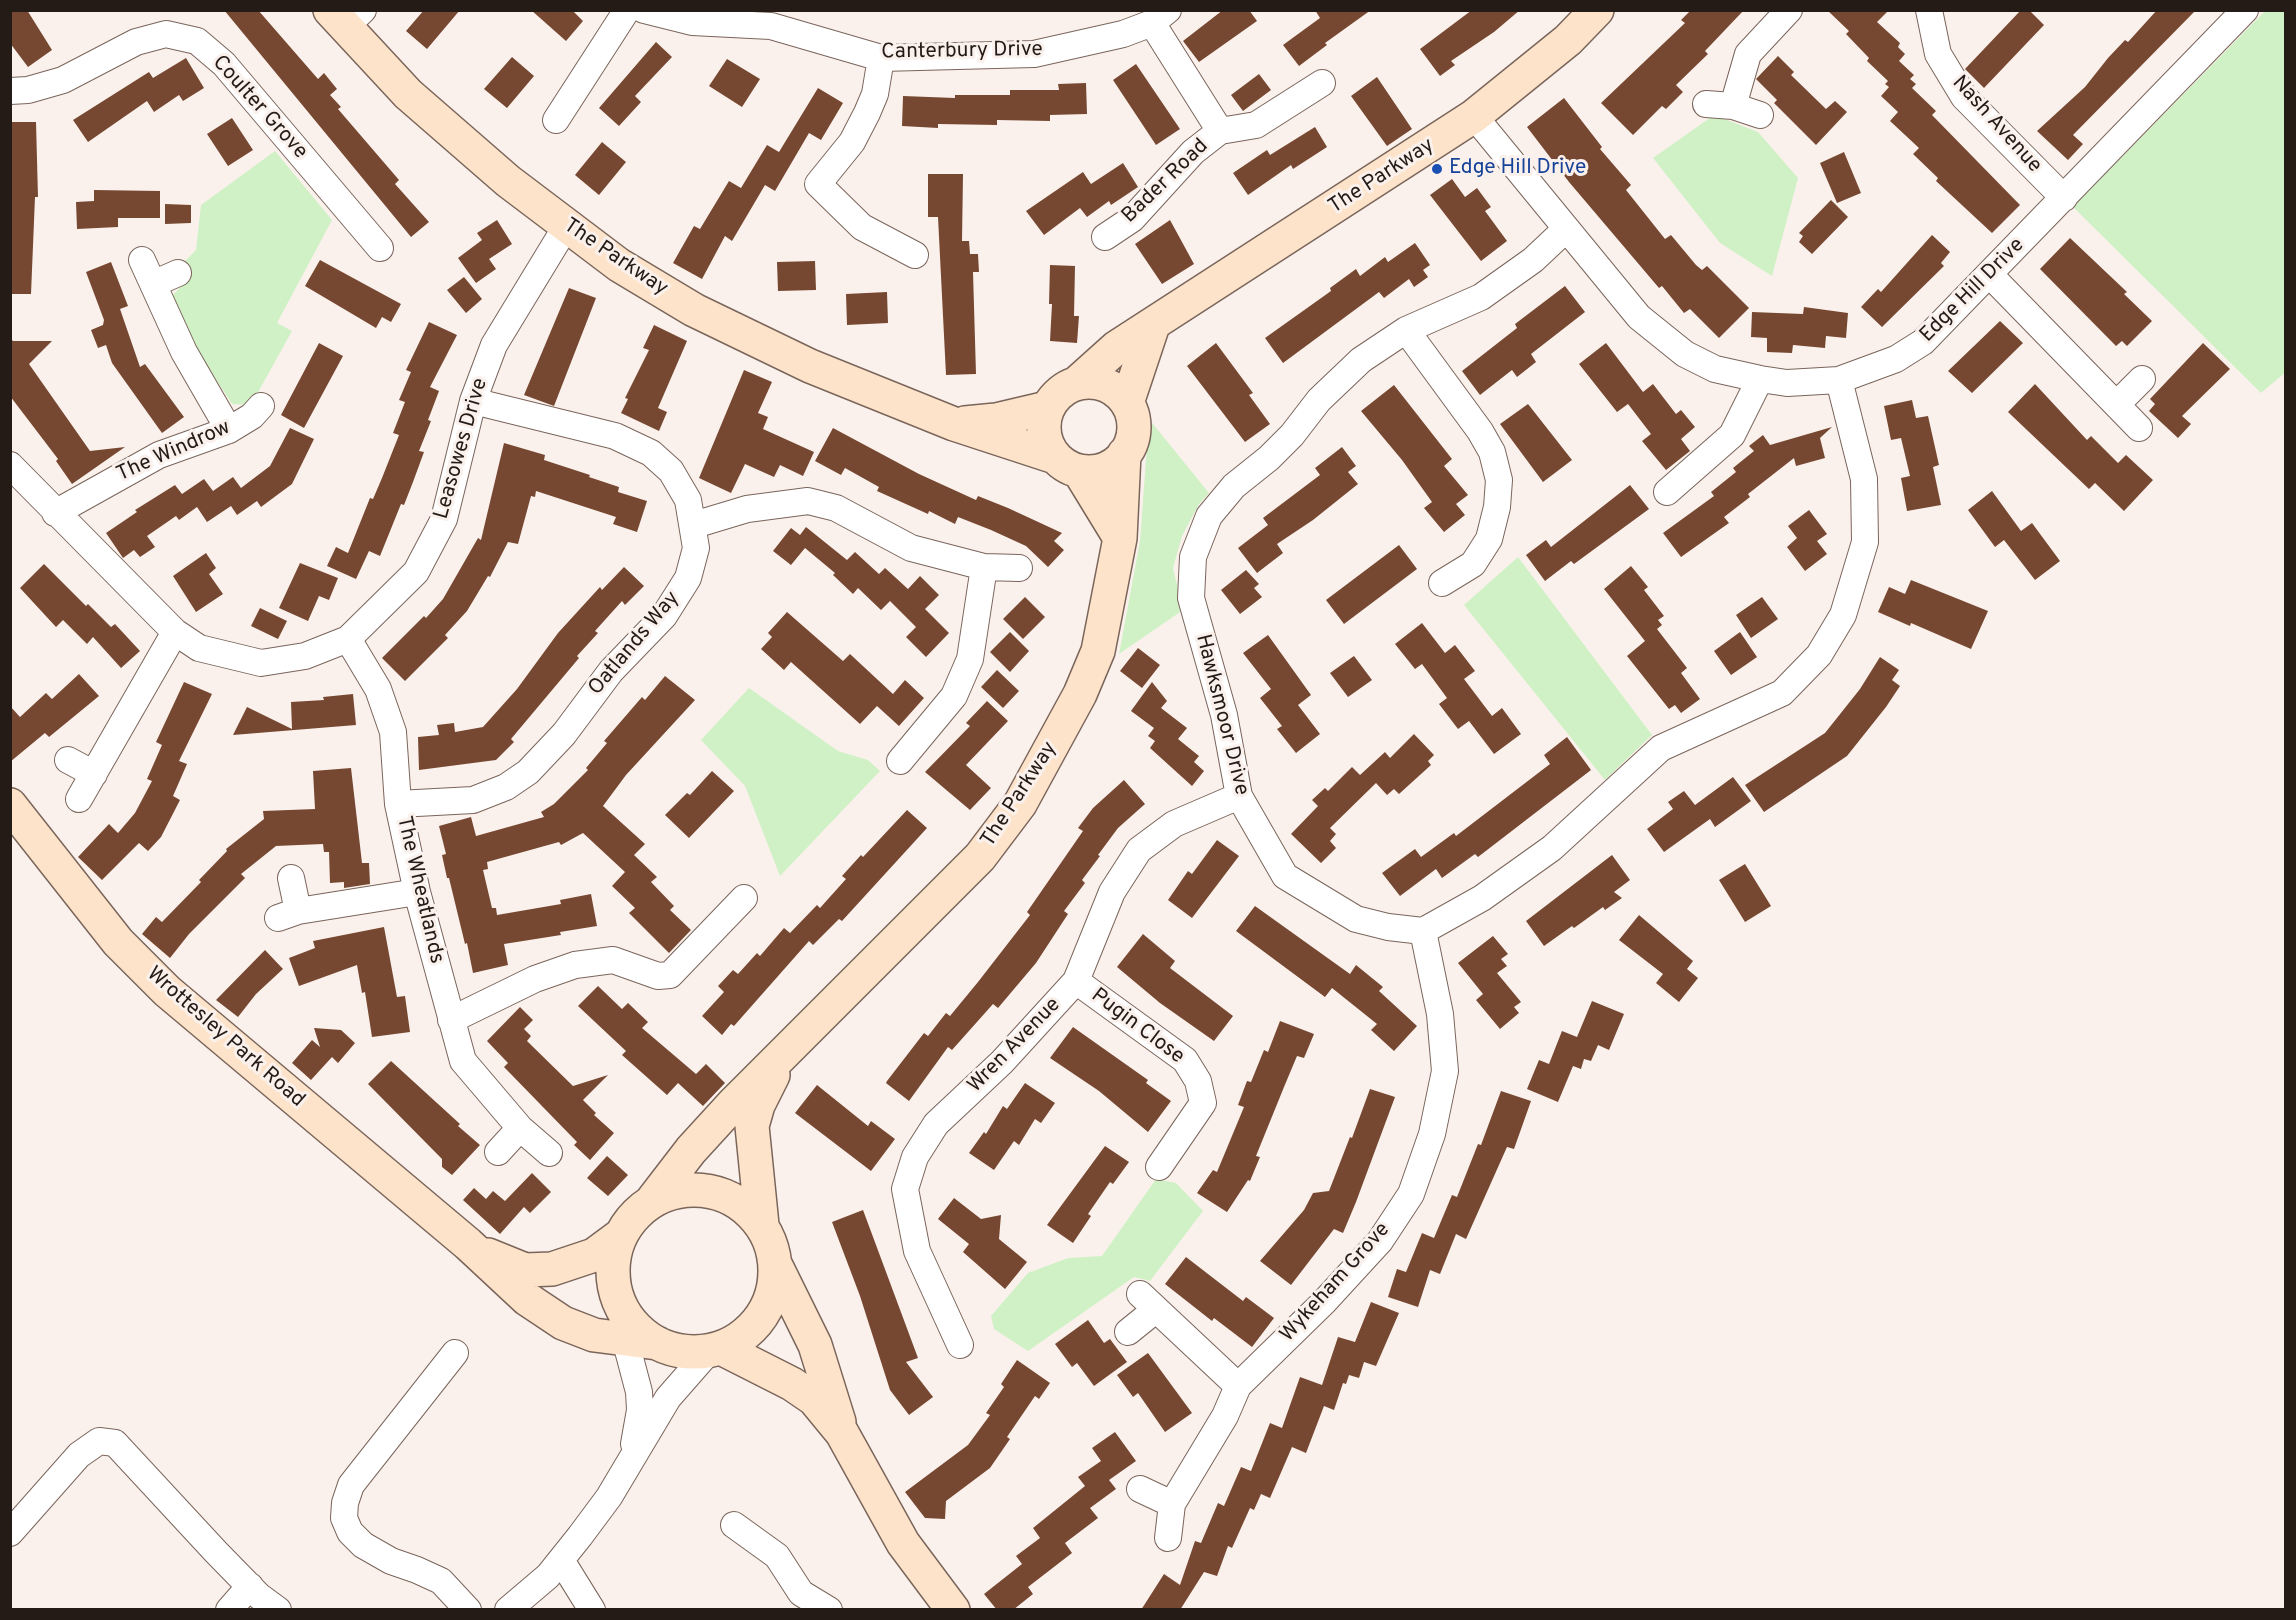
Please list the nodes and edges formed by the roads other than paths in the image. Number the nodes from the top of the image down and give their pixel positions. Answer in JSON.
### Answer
{"nodes":[{"id":1,"x":627,"y":10,"type":"edge"},
{"id":2,"x":644,"y":10,"type":"edge"},
{"id":3,"x":1597,"y":10,"type":"edge"},
{"id":4,"x":1789,"y":10,"type":"edge"},
{"id":5,"x":1929,"y":10,"type":"edge"},
{"id":6,"x":2245,"y":10,"type":"edge"},
{"id":7,"x":346,"y":16,"type":"edge"},
{"id":8,"x":1160,"y":17,"type":"edge"},
{"id":9,"x":773,"y":18,"type":"edge"},
{"id":10,"x":881,"y":57,"type":"junction"},
{"id":11,"x":1322,"y":83,"type":"dead end"},
{"id":12,"x":10,"y":90,"type":"edge"},
{"id":13,"x":1706,"y":104,"type":"dead end"},
{"id":14,"x":1733,"y":106,"type":"junction"},
{"id":15,"x":1760,"y":115,"type":"dead end"},
{"id":16,"x":1474,"y":116,"type":"junction"},
{"id":17,"x":556,"y":120,"type":"dead end"},
{"id":18,"x":1220,"y":131,"type":"junction"},
{"id":19,"x":2064,"y":198,"type":"junction"},
{"id":20,"x":567,"y":225,"type":"junction"},
{"id":21,"x":1566,"y":229,"type":"junction"},
{"id":22,"x":1105,"y":237,"type":"dead end"},
{"id":23,"x":380,"y":248,"type":"dead end"},
{"id":24,"x":915,"y":255,"type":"dead end"},
{"id":25,"x":142,"y":260,"type":"dead end"},
{"id":26,"x":178,"y":273,"type":"dead end"},
{"id":27,"x":1990,"y":275,"type":"junction"},
{"id":28,"x":153,"y":284,"type":"junction"},
{"id":29,"x":1153,"y":325,"type":"junction"},
{"id":30,"x":1406,"y":330,"type":"junction"},
{"id":31,"x":1760,"y":379,"type":"junction"},
{"id":32,"x":2142,"y":379,"type":"dead end"},
{"id":33,"x":1839,"y":380,"type":"junction"},
{"id":34,"x":1078,"y":382,"type":"junction"},
{"id":35,"x":473,"y":401,"type":"junction"},
{"id":36,"x":1127,"y":403,"type":"junction"},
{"id":37,"x":2117,"y":404,"type":"junction"},
{"id":38,"x":261,"y":406,"type":"dead end"},
{"id":39,"x":1047,"y":408,"type":"junction"},
{"id":40,"x":954,"y":424,"type":"junction"},
{"id":41,"x":2139,"y":428,"type":"dead end"},
{"id":42,"x":229,"y":430,"type":"junction"},
{"id":43,"x":1124,"y":454,"type":"junction"},
{"id":44,"x":1067,"y":464,"type":"junction"},
{"id":45,"x":10,"y":465,"type":"edge"},
{"id":46,"x":1667,"y":492,"type":"dead end"},
{"id":47,"x":55,"y":513,"type":"junction"},
{"id":48,"x":694,"y":525,"type":"junction"},
{"id":49,"x":1120,"y":538,"type":"junction"},
{"id":50,"x":984,"y":567,"type":"junction"},
{"id":51,"x":1019,"y":568,"type":"dead end"},
{"id":52,"x":1442,"y":583,"type":"dead end"},
{"id":53,"x":175,"y":632,"type":"junction"},
{"id":54,"x":348,"y":639,"type":"junction"},
{"id":55,"x":68,"y":760,"type":"dead end"},
{"id":56,"x":900,"y":761,"type":"dead end"},
{"id":57,"x":94,"y":774,"type":"junction"},
{"id":58,"x":1239,"y":796,"type":"junction"},
{"id":59,"x":79,"y":799,"type":"dead end"},
{"id":60,"x":398,"y":804,"type":"junction"},
{"id":61,"x":10,"y":805,"type":"edge"},
{"id":62,"x":291,"y":878,"type":"dead end"},
{"id":63,"x":417,"y":892,"type":"junction"},
{"id":64,"x":744,"y":898,"type":"dead end"},
{"id":65,"x":1423,"y":931,"type":"junction"},
{"id":66,"x":1076,"y":981,"type":"junction"},
{"id":67,"x":451,"y":1020,"type":"junction"},
{"id":68,"x":783,"y":1054,"type":"junction"},
{"id":69,"x":520,"y":1128,"type":"junction"},
{"id":70,"x":498,"y":1152,"type":"dead end"},
{"id":71,"x":549,"y":1153,"type":"dead end"},
{"id":72,"x":1159,"y":1167,"type":"dead end"},
{"id":73,"x":651,"y":1202,"type":"junction"},
{"id":74,"x":762,"y":1226,"type":"junction"},
{"id":75,"x":621,"y":1235,"type":"junction"},
{"id":76,"x":468,"y":1244,"type":"junction"},
{"id":77,"x":775,"y":1264,"type":"junction"},
{"id":78,"x":1128,"y":1332,"type":"dead end"},
{"id":79,"x":641,"y":1341,"type":"junction"},
{"id":80,"x":960,"y":1345,"type":"dead end"},
{"id":81,"x":716,"y":1349,"type":"junction"},
{"id":82,"x":455,"y":1353,"type":"dead end"},
{"id":83,"x":1238,"y":1386,"type":"junction"},
{"id":84,"x":842,"y":1433,"type":"junction"},
{"id":85,"x":632,"y":1457,"type":"junction"},
{"id":86,"x":1140,"y":1489,"type":"dead end"},
{"id":87,"x":1172,"y":1504,"type":"junction"},
{"id":88,"x":734,"y":1525,"type":"dead end"},
{"id":89,"x":10,"y":1533,"type":"edge"},
{"id":90,"x":1168,"y":1538,"type":"dead end"},
{"id":91,"x":561,"y":1560,"type":"junction"},
{"id":92,"x":250,"y":1586,"type":"junction"},
{"id":93,"x":795,"y":1601,"type":"edge"},
{"id":94,"x":229,"y":1610,"type":"edge"},
{"id":95,"x":278,"y":1610,"type":"edge"},
{"id":96,"x":468,"y":1610,"type":"edge"},
{"id":97,"x":508,"y":1610,"type":"edge"},
{"id":98,"x":592,"y":1610,"type":"edge"},
{"id":99,"x":830,"y":1610,"type":"edge"},
{"id":100,"x":953,"y":1610,"type":"edge"}],
"edges":[{"from":1,"to":17,"type":"street"},
{"from":2,"to":9,"type":"street","name":"Canterbury Drive"},
{"from":3,"to":16,"type":"street","name":"The Parkway"},
{"from":4,"to":14,"type":"street"},
{"from":5,"to":19,"type":"street","name":"Nash Avenue"},
{"from":6,"to":19,"type":"street","name":"Edge Hill Drive"},
{"from":7,"to":20,"type":"street","name":"The Parkway"},
{"from":8,"to":10,"type":"street","name":"Canterbury Drive"},
{"from":8,"to":18,"type":"street"},
{"from":9,"to":10,"type":"street","name":"Canterbury Drive"},
{"from":10,"to":24,"type":"street"},
{"from":11,"to":18,"type":"street","name":"Bader Road"},
{"from":12,"to":23,"type":"street","name":"Coulter Grove"},
{"from":13,"to":14,"type":"street"},
{"from":14,"to":15,"type":"street"},
{"from":16,"to":21,"type":"street","name":"Edge Hill Drive"},
{"from":16,"to":29,"type":"street","name":"The Parkway"},
{"from":18,"to":22,"type":"street","name":"Bader Road"},
{"from":19,"to":27,"type":"street","name":"Edge Hill Drive"},
{"from":20,"to":35,"type":"street","name":"Leasowes Drive"},
{"from":20,"to":40,"type":"street","name":"The Parkway"},
{"from":21,"to":30,"type":"street","name":"Hawksmoor Drive"},
{"from":21,"to":31,"type":"street","name":"Edge Hill Drive"},
{"from":25,"to":28,"type":"street"},
{"from":26,"to":28,"type":"street"},
{"from":27,"to":33,"type":"street","name":"Edge Hill Drive"},
{"from":27,"to":37,"type":"street"},
{"from":28,"to":42,"type":"street"},
{"from":29,"to":34,"type":"street","name":"The Parkway"},
{"from":29,"to":36,"type":"street"},
{"from":30,"to":52,"type":"street"},
{"from":30,"to":58,"type":"street","name":"Hawksmoor Drive"},
{"from":31,"to":33,"type":"street","name":"Edge Hill Drive"},
{"from":31,"to":46,"type":"street"},
{"from":32,"to":37,"type":"street"},
{"from":33,"to":65,"type":"street"},
{"from":34,"to":36,"type":"street"},
{"from":34,"to":39,"type":"street"},
{"from":35,"to":48,"type":"street","name":"Oatlands Way"},
{"from":35,"to":54,"type":"street","name":"Leasowes Drive"},
{"from":36,"to":43,"type":"street"},
{"from":37,"to":41,"type":"street"},
{"from":38,"to":42,"type":"street","name":"The Windrow"},
{"from":39,"to":40,"type":"street","name":"The Parkway"},
{"from":39,"to":44,"type":"street"},
{"from":40,"to":44,"type":"street","name":"The Parkway"},
{"from":42,"to":47,"type":"street","name":"The Windrow"},
{"from":43,"to":44,"type":"street"},
{"from":43,"to":49,"type":"street","name":"The Parkway"},
{"from":44,"to":49,"type":"street"},
{"from":45,"to":47,"type":"street","name":"Leasowes Drive"},
{"from":47,"to":53,"type":"street","name":"Leasowes Drive"},
{"from":48,"to":50,"type":"street"},
{"from":48,"to":60,"type":"street","name":"Oatlands Way"},
{"from":49,"to":68,"type":"street","name":"The Parkway"},
{"from":50,"to":51,"type":"street"},
{"from":50,"to":56,"type":"street"},
{"from":53,"to":54,"type":"street","name":"Leasowes Drive"},
{"from":53,"to":57,"type":"street"},
{"from":54,"to":60,"type":"street","name":"The Wheatlands"},
{"from":55,"to":57,"type":"street"},
{"from":57,"to":59,"type":"street"},
{"from":58,"to":65,"type":"street","name":"Hawksmoor Drive"},
{"from":58,"to":66,"type":"street","name":"Wren Avenue"},
{"from":60,"to":63,"type":"street","name":"The Wheatlands"},
{"from":61,"to":76,"type":"street","name":"Wrottesley Park Road"},
{"from":62,"to":63,"type":"street"},
{"from":63,"to":67,"type":"street","name":"The Wheatlands"},
{"from":64,"to":67,"type":"street"},
{"from":65,"to":83,"type":"street","name":"Wykeham Grove"},
{"from":66,"to":72,"type":"street","name":"Pugin Close"},
{"from":66,"to":80,"type":"street","name":"Wren Avenue"},
{"from":67,"to":69,"type":"street","name":"The Wheatlands"},
{"from":68,"to":73,"type":"street","name":"The Parkway"},
{"from":68,"to":74,"type":"street","name":"The Parkway"},
{"from":69,"to":70,"type":"street"},
{"from":69,"to":71,"type":"street","name":"The Wheatlands"},
{"from":73,"to":74,"type":"street"},
{"from":73,"to":75,"type":"street"},
{"from":74,"to":77,"type":"street"},
{"from":75,"to":76,"type":"street","name":"Wrottesley Park Road"},
{"from":75,"to":79,"type":"street"},
{"from":76,"to":79,"type":"street","name":"Wrottesley Park Road"},
{"from":77,"to":81,"type":"street"},
{"from":77,"to":84,"type":"street"},
{"from":78,"to":83,"type":"street"},
{"from":79,"to":81,"type":"street"},
{"from":79,"to":85,"type":"street"},
{"from":81,"to":84,"type":"street"},
{"from":81,"to":85,"type":"street"},
{"from":82,"to":96,"type":"street"},
{"from":83,"to":87,"type":"street","name":"Wykeham Grove"},
{"from":84,"to":100,"type":"street"},
{"from":85,"to":91,"type":"street"},
{"from":86,"to":87,"type":"street"},
{"from":87,"to":90,"type":"street","name":"Wykeham Grove"},
{"from":88,"to":93,"type":"street"},
{"from":89,"to":92,"type":"street"},
{"from":91,"to":97,"type":"street"},
{"from":91,"to":98,"type":"street"},
{"from":92,"to":94,"type":"street"},
{"from":92,"to":95,"type":"street"},
{"from":93,"to":99,"type":"street"}]}
